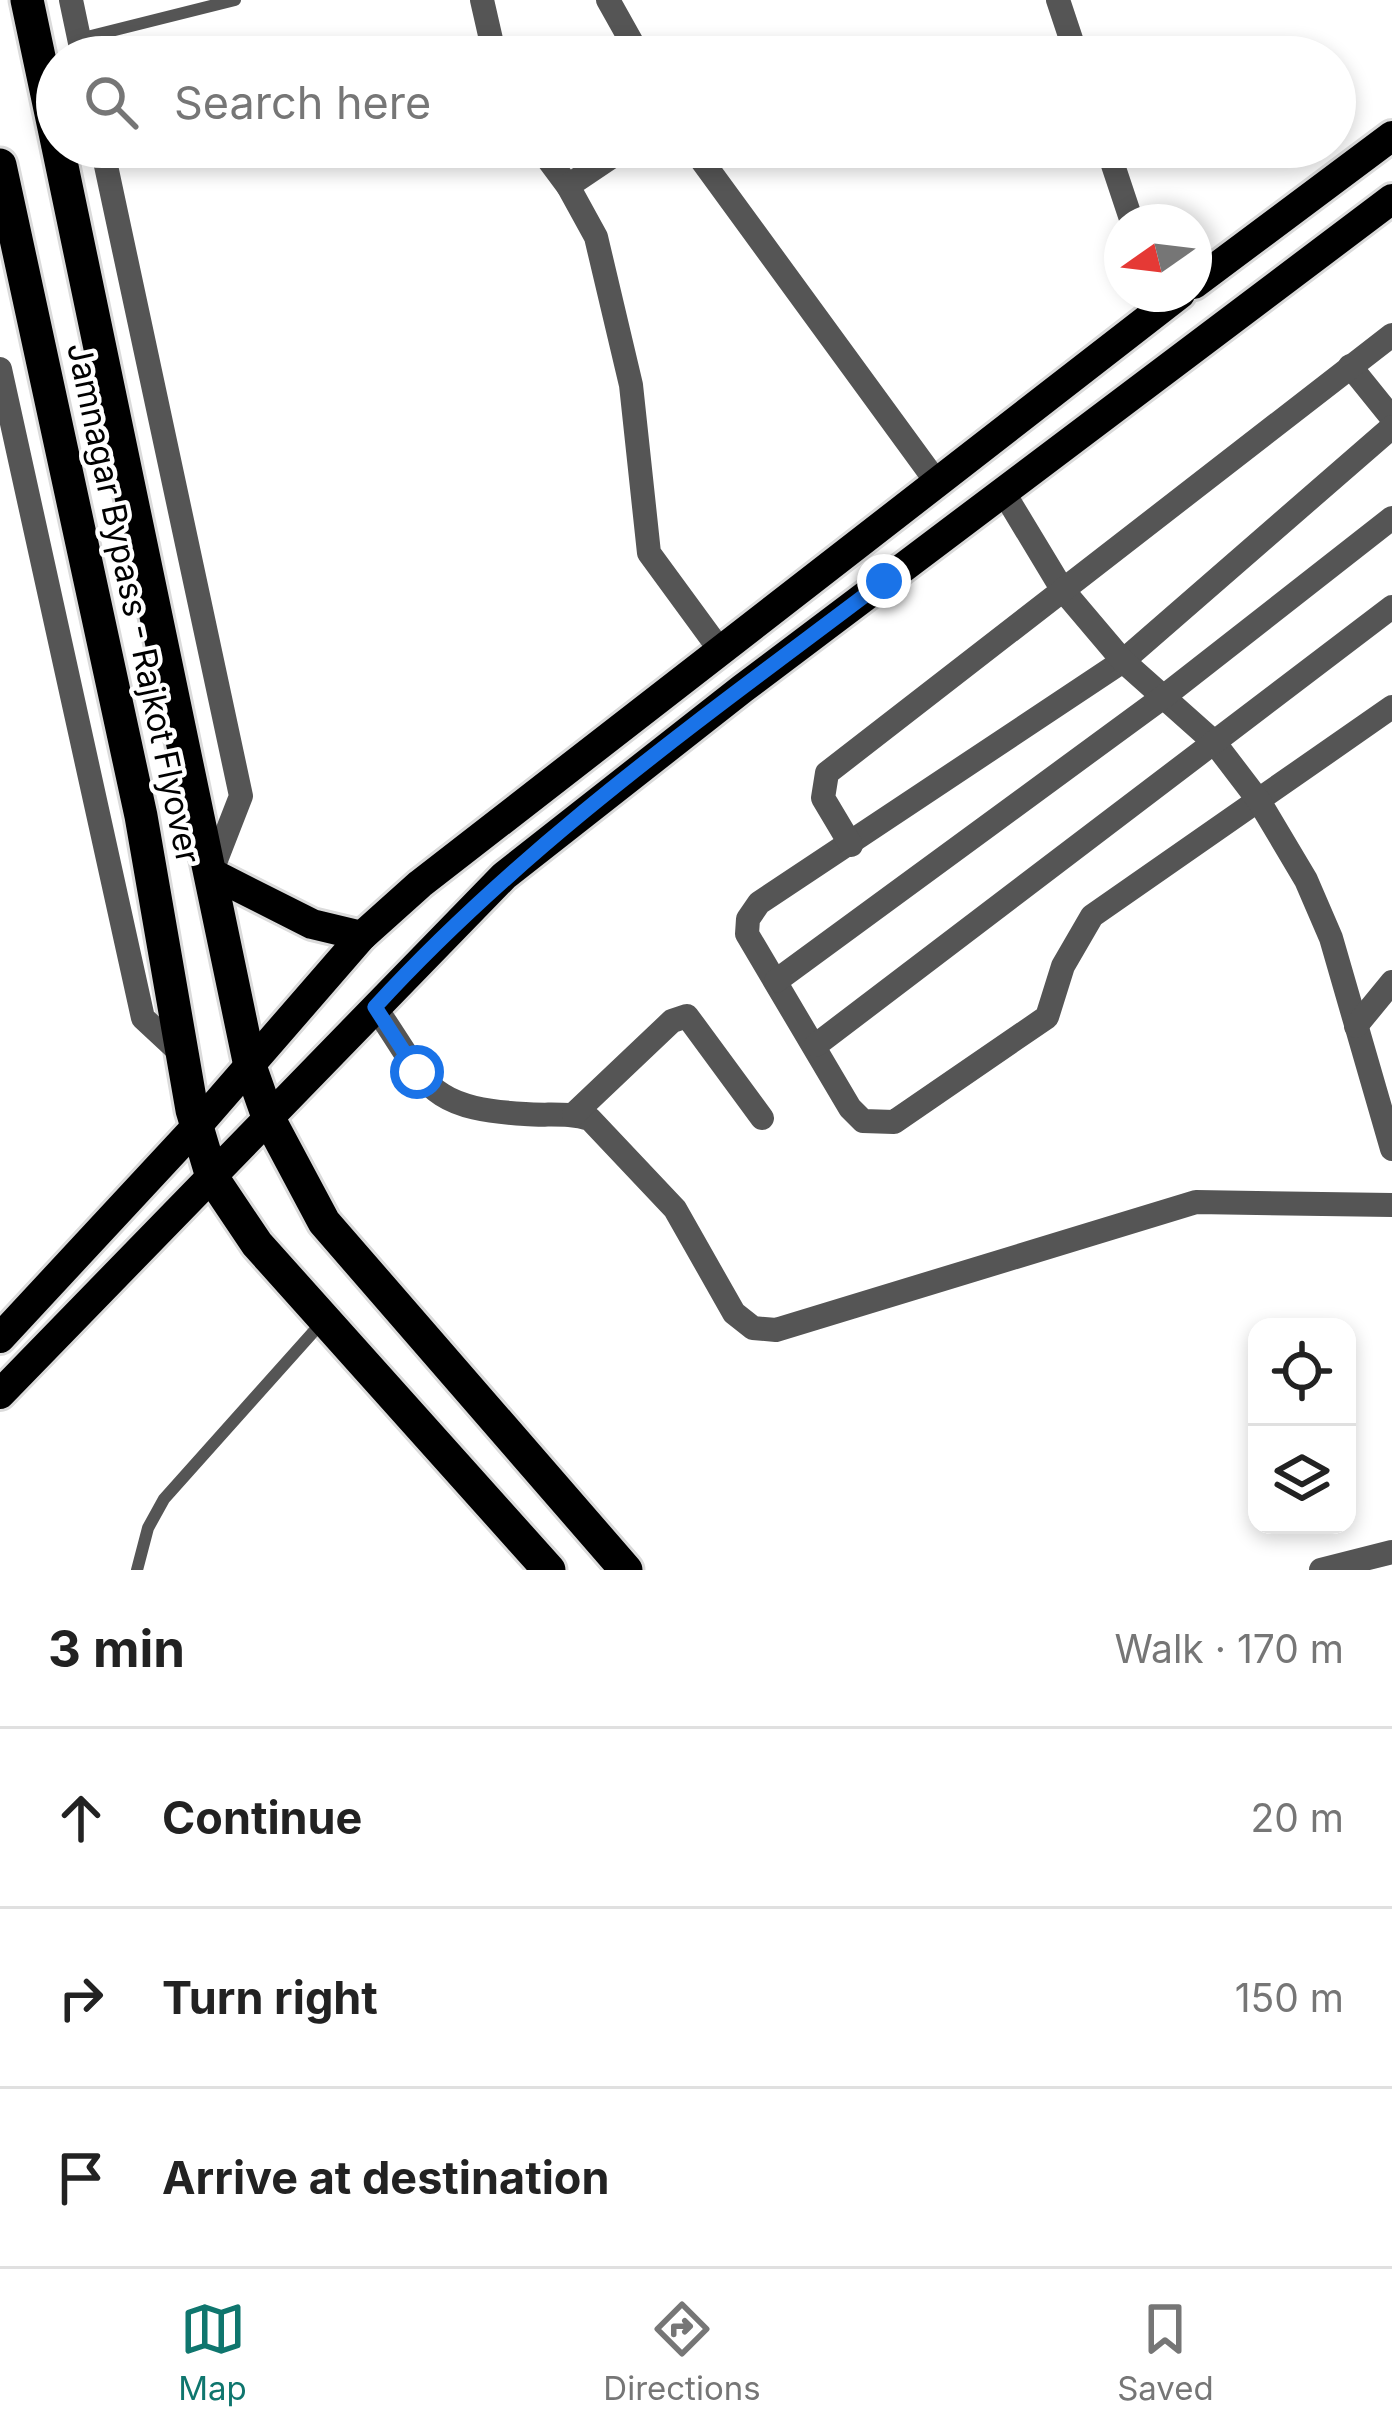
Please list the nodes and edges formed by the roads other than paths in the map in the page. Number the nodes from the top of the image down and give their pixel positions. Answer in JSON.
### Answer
{"nodes":[{"id":1,"x":27,"y":0,"type":"edge"},
{"id":2,"x":71,"y":0,"type":"edge"},
{"id":3,"x":235,"y":0,"type":"edge"},
{"id":4,"x":482,"y":0,"type":"edge"},
{"id":5,"x":608,"y":0,"type":"edge"},
{"id":6,"x":1058,"y":0,"type":"edge"},
{"id":7,"x":78,"y":36,"type":"edge"},
{"id":8,"x":120,"y":36,"type":"edge"},
{"id":9,"x":490,"y":36,"type":"edge"},
{"id":10,"x":628,"y":36,"type":"edge"},
{"id":11,"x":1070,"y":36,"type":"edge"},
{"id":12,"x":36,"y":44,"type":"edge"},
{"id":13,"x":1392,"y":136,"type":"edge"},
{"id":14,"x":1356,"y":163,"type":"edge"},
{"id":15,"x":0,"y":165,"type":"edge"},
{"id":16,"x":62,"y":168,"type":"edge"},
{"id":17,"x":106,"y":168,"type":"edge"},
{"id":18,"x":555,"y":168,"type":"edge"},
{"id":19,"x":595,"y":168,"type":"edge"},
{"id":20,"x":707,"y":168,"type":"edge"},
{"id":21,"x":1114,"y":168,"type":"edge"},
{"id":22,"x":1349,"y":168,"type":"edge"},
{"id":23,"x":568,"y":186,"type":"junction"},
{"id":24,"x":1392,"y":199,"type":"edge"},
{"id":25,"x":1126,"y":204,"type":"edge"},
{"id":26,"x":1212,"y":271,"type":"edge"},
{"id":27,"x":1150,"y":312,"type":"edge"},
{"id":28,"x":1392,"y":335,"type":"edge"},
{"id":29,"x":1350,"y":367,"type":"junction"},
{"id":30,"x":0,"y":369,"type":"edge"},
{"id":31,"x":1392,"y":423,"type":"edge"},
{"id":32,"x":938,"y":484,"type":"junction"},
{"id":33,"x":1004,"y":493,"type":"junction"},
{"id":34,"x":1392,"y":518,"type":"edge"},
{"id":35,"x":1061,"y":589,"type":"junction"},
{"id":36,"x":1392,"y":607,"type":"edge"},
{"id":37,"x":720,"y":650,"type":"junction"},
{"id":38,"x":1123,"y":661,"type":"junction"},
{"id":39,"x":1162,"y":698,"type":"junction"},
{"id":40,"x":1392,"y":707,"type":"edge"},
{"id":41,"x":1214,"y":742,"type":"junction"},
{"id":42,"x":1259,"y":802,"type":"junction"},
{"id":43,"x":850,"y":845,"type":"junction"},
{"id":44,"x":212,"y":873,"type":"junction"},
{"id":45,"x":362,"y":937,"type":"junction"},
{"id":46,"x":776,"y":981,"type":"junction"},
{"id":47,"x":1392,"y":982,"type":"edge"},
{"id":48,"x":375,"y":1007,"type":"junction"},
{"id":49,"x":1357,"y":1026,"type":"junction"},
{"id":50,"x":816,"y":1045,"type":"junction"},
{"id":51,"x":186,"y":1058,"type":"junction"},
{"id":52,"x":250,"y":1066,"type":"junction"},
{"id":53,"x":574,"y":1114,"type":"junction"},
{"id":54,"x":268,"y":1117,"type":"junction"},
{"id":55,"x":763,"y":1118,"type":"dead end"},
{"id":56,"x":197,"y":1126,"type":"junction"},
{"id":57,"x":1392,"y":1149,"type":"edge"},
{"id":58,"x":212,"y":1177,"type":"junction"},
{"id":59,"x":1392,"y":1205,"type":"edge"},
{"id":60,"x":325,"y":1318,"type":"junction"},
{"id":61,"x":0,"y":1338,"type":"edge"},
{"id":62,"x":0,"y":1394,"type":"edge"},
{"id":63,"x":1392,"y":1552,"type":"edge"},
{"id":64,"x":136,"y":1570,"type":"edge"},
{"id":65,"x":549,"y":1570,"type":"edge"},
{"id":66,"x":626,"y":1570,"type":"edge"},
{"id":67,"x":1321,"y":1570,"type":"edge"}],
"edges":[{"from":1,"to":12,"type":"highway","name":"Jamnagar Bypass - Rajkot Flyover"},
{"from":2,"to":7,"type":"street"},
{"from":3,"to":8,"type":"lane"},
{"from":4,"to":9,"type":"street"},
{"from":5,"to":10,"type":"street"},
{"from":6,"to":11,"type":"street"},
{"from":13,"to":14,"type":"main road"},
{"from":15,"to":51,"type":"highway","name":"Jamnagar Bypass - Rajkot Flyover"},
{"from":16,"to":44,"type":"highway","name":"Jamnagar Bypass - Rajkot Flyover"},
{"from":17,"to":44,"type":"street"},
{"from":18,"to":23,"type":"street"},
{"from":19,"to":23,"type":"street"},
{"from":20,"to":32,"type":"street"},
{"from":21,"to":25,"type":"street"},
{"from":22,"to":26,"type":"main road"},
{"from":23,"to":37,"type":"street"},
{"from":24,"to":33,"type":"main road"},
{"from":27,"to":32,"type":"main road"},
{"from":28,"to":29,"type":"street"},
{"from":29,"to":31,"type":"street"},
{"from":29,"to":35,"type":"street"},
{"from":30,"to":51,"type":"street"},
{"from":31,"to":38,"type":"street"},
{"from":32,"to":37,"type":"main road"},
{"from":33,"to":35,"type":"street"},
{"from":33,"to":48,"type":"main road"},
{"from":34,"to":39,"type":"street"},
{"from":35,"to":38,"type":"street"},
{"from":35,"to":43,"type":"street"},
{"from":36,"to":41,"type":"street"},
{"from":37,"to":45,"type":"main road"},
{"from":38,"to":39,"type":"street"},
{"from":38,"to":43,"type":"street"},
{"from":39,"to":41,"type":"street"},
{"from":39,"to":46,"type":"street"},
{"from":40,"to":42,"type":"street"},
{"from":41,"to":42,"type":"street"},
{"from":41,"to":50,"type":"street"},
{"from":42,"to":49,"type":"street"},
{"from":42,"to":50,"type":"street"},
{"from":43,"to":46,"type":"street"},
{"from":44,"to":45,"type":"main road"},
{"from":44,"to":52,"type":"highway","name":"Jamnagar Bypass - Rajkot Flyover"},
{"from":45,"to":52,"type":"main road"},
{"from":46,"to":50,"type":"street"},
{"from":47,"to":49,"type":"street"},
{"from":48,"to":53,"type":"street"},
{"from":48,"to":54,"type":"main road"},
{"from":49,"to":57,"type":"street"},
{"from":51,"to":56,"type":"highway","name":"Jamnagar Bypass - Rajkot Flyover"},
{"from":52,"to":54,"type":"highway","name":"Jamnagar Bypass - Rajkot Flyover"},
{"from":52,"to":56,"type":"main road"},
{"from":53,"to":55,"type":"street"},
{"from":53,"to":59,"type":"street"},
{"from":54,"to":58,"type":"main road"},
{"from":54,"to":66,"type":"highway","name":"Jamnagar Bypass - Rajkot Flyover"},
{"from":56,"to":58,"type":"highway","name":"Jamnagar Bypass - Rajkot Flyover"},
{"from":56,"to":61,"type":"main road"},
{"from":58,"to":60,"type":"highway","name":"Jamnagar Bypass - Rajkot Flyover"},
{"from":58,"to":62,"type":"main road"},
{"from":60,"to":64,"type":"lane"},
{"from":60,"to":65,"type":"highway","name":"Jamnagar Bypass - Rajkot Flyover"},
{"from":63,"to":67,"type":"street"}]}
